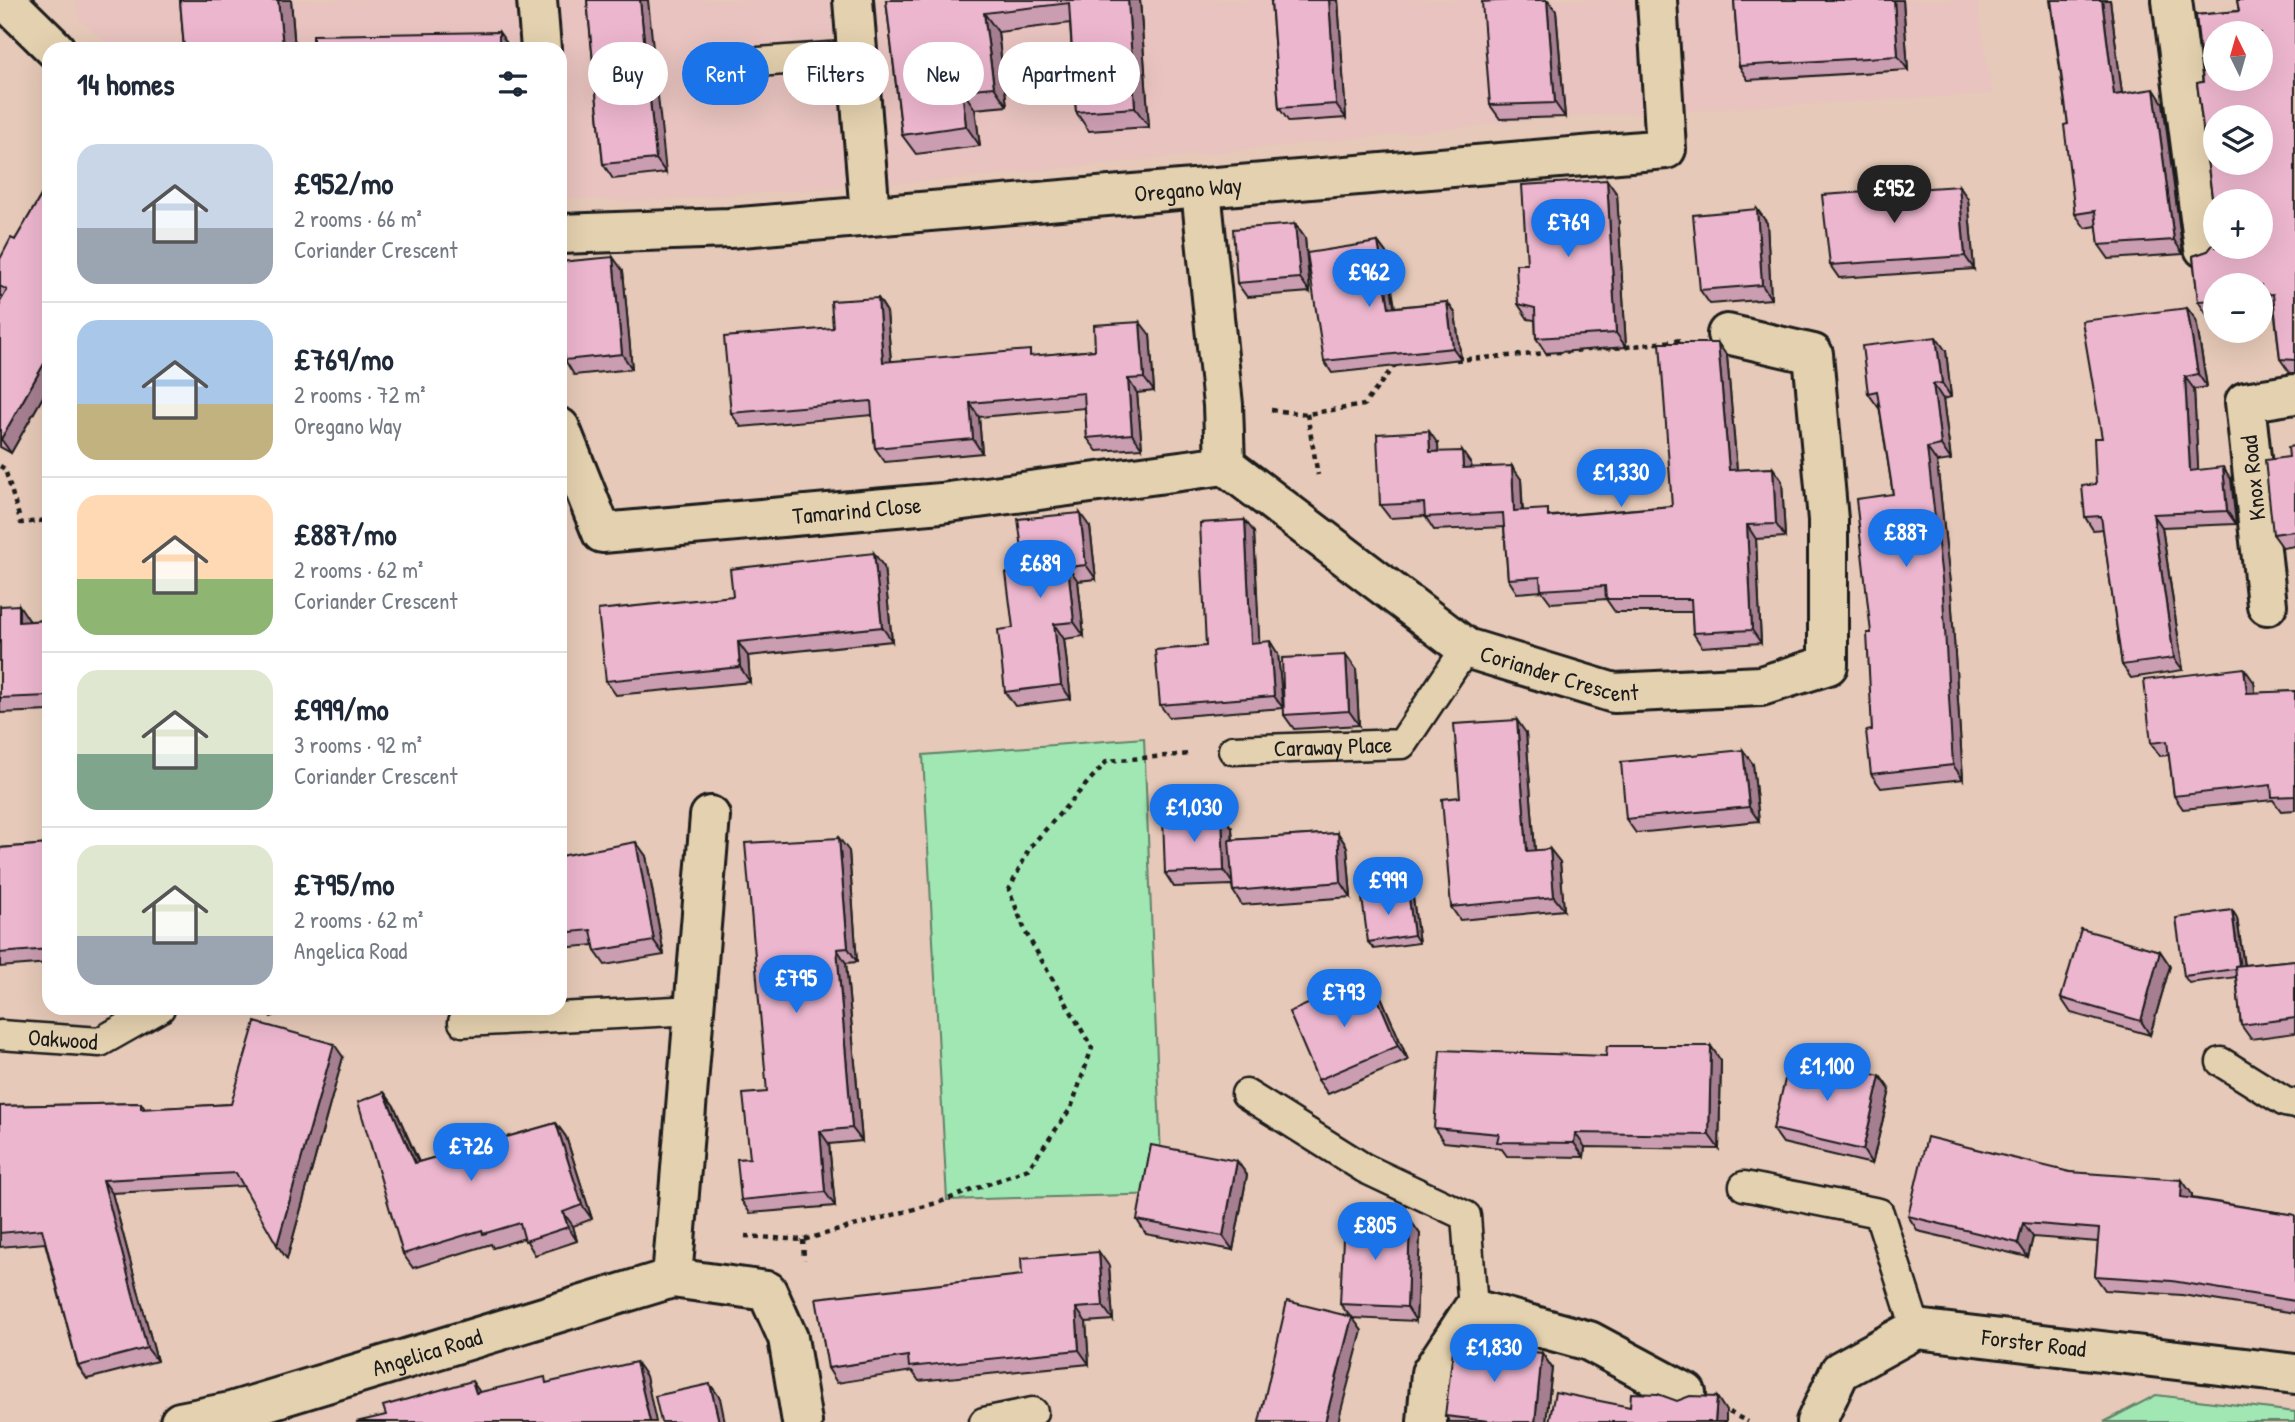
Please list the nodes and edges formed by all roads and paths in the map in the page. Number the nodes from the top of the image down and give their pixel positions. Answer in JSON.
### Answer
{"nodes":[{"id":1,"x":5,"y":0,"type":"edge"},
{"id":2,"x":537,"y":0,"type":"edge"},
{"id":3,"x":853,"y":0,"type":"edge"},
{"id":4,"x":1657,"y":0,"type":"edge"},
{"id":5,"x":2172,"y":0,"type":"edge"},
{"id":6,"x":48,"y":42,"type":"edge"},
{"id":7,"x":540,"y":42,"type":"edge"},
{"id":8,"x":856,"y":42,"type":"edge"},
{"id":9,"x":861,"y":105,"type":"edge"},
{"id":10,"x":1201,"y":190,"type":"junction"},
{"id":11,"x":870,"y":215,"type":"junction"},
{"id":12,"x":567,"y":234,"type":"edge"},
{"id":13,"x":2203,"y":239,"type":"edge"},
{"id":14,"x":1727,"y":334,"type":"joint"},
{"id":15,"x":1447,"y":360,"type":"edge"},
{"id":16,"x":1407,"y":365,"type":"edge"},
{"id":17,"x":2295,"y":394,"type":"edge"},
{"id":18,"x":1223,"y":405,"type":"junction"},
{"id":19,"x":567,"y":446,"type":"edge"},
{"id":20,"x":1225,"y":465,"type":"junction"},
{"id":21,"x":0,"y":466,"type":"edge"},
{"id":22,"x":42,"y":521,"type":"edge"},
{"id":23,"x":2267,"y":605,"type":"dead end"},
{"id":24,"x":1466,"y":648,"type":"junction"},
{"id":25,"x":1234,"y":750,"type":"joint"},
{"id":26,"x":710,"y":816,"type":"dead end"},
{"id":27,"x":695,"y":1010,"type":"junction"},
{"id":28,"x":148,"y":1015,"type":"edge"},
{"id":29,"x":463,"y":1022,"type":"dead end"},
{"id":30,"x":0,"y":1035,"type":"edge"},
{"id":31,"x":2221,"y":1062,"type":"dead end"},
{"id":32,"x":1246,"y":1094,"type":"dead end"},
{"id":33,"x":2295,"y":1104,"type":"edge"},
{"id":34,"x":1744,"y":1186,"type":"dead end"},
{"id":35,"x":677,"y":1230,"type":"junction"},
{"id":36,"x":672,"y":1278,"type":"junction"},
{"id":37,"x":1473,"y":1309,"type":"junction"},
{"id":38,"x":1916,"y":1329,"type":"junction"},
{"id":39,"x":2295,"y":1374,"type":"edge"},
{"id":40,"x":1686,"y":1393,"type":"dead end"},
{"id":41,"x":1033,"y":1412,"type":"dead end"},
{"id":42,"x":232,"y":1417,"type":"edge"},
{"id":43,"x":180,"y":1422,"type":"edge"},
{"id":44,"x":802,"y":1422,"type":"edge"},
{"id":45,"x":984,"y":1422,"type":"edge"},
{"id":46,"x":1427,"y":1422,"type":"edge"},
{"id":47,"x":1816,"y":1422,"type":"edge"}],
"edges":[{"from":1,"to":6,"type":"street"},
{"from":2,"to":7,"type":"street"},
{"from":3,"to":8,"type":"street"},
{"from":4,"to":10,"type":"street","name":"Oregano Way"},
{"from":5,"to":13,"type":"street"},
{"from":9,"to":11,"type":"street"},
{"from":10,"to":11,"type":"street","name":"Oregano Way"},
{"from":10,"to":18,"type":"street"},
{"from":11,"to":12,"type":"street","name":"Oregano Way"},
{"from":14,"to":15,"type":"path"},
{"from":14,"to":24,"type":"street","name":"Coriander Crescent"},
{"from":16,"to":18,"type":"path"},
{"from":17,"to":23,"type":"street","name":"Knox Road"},
{"from":18,"to":20,"type":"street"},
{"from":19,"to":20,"type":"street","name":"Tamarind Close"},
{"from":20,"to":24,"type":"street","name":"Coriander Crescent"},
{"from":21,"to":22,"type":"path"},
{"from":24,"to":25,"type":"lane","name":"Caraway Place"},
{"from":25,"to":35,"type":"path"},
{"from":26,"to":27,"type":"street"},
{"from":27,"to":29,"type":"lane"},
{"from":27,"to":35,"type":"street"},
{"from":28,"to":30,"type":"lane","name":"Oakwood"},
{"from":31,"to":33,"type":"lane"},
{"from":32,"to":37,"type":"lane"},
{"from":34,"to":38,"type":"lane"},
{"from":35,"to":36,"type":"street"},
{"from":36,"to":42,"type":"street","name":"Angelica Road"},
{"from":36,"to":44,"type":"street","name":"Angelica Road"},
{"from":37,"to":40,"type":"street"},
{"from":37,"to":46,"type":"street"},
{"from":38,"to":39,"type":"street","name":"Forster Road"},
{"from":38,"to":47,"type":"street"},
{"from":41,"to":45,"type":"lane"},
{"from":42,"to":43,"type":"street","name":"Angelica Road"}]}
